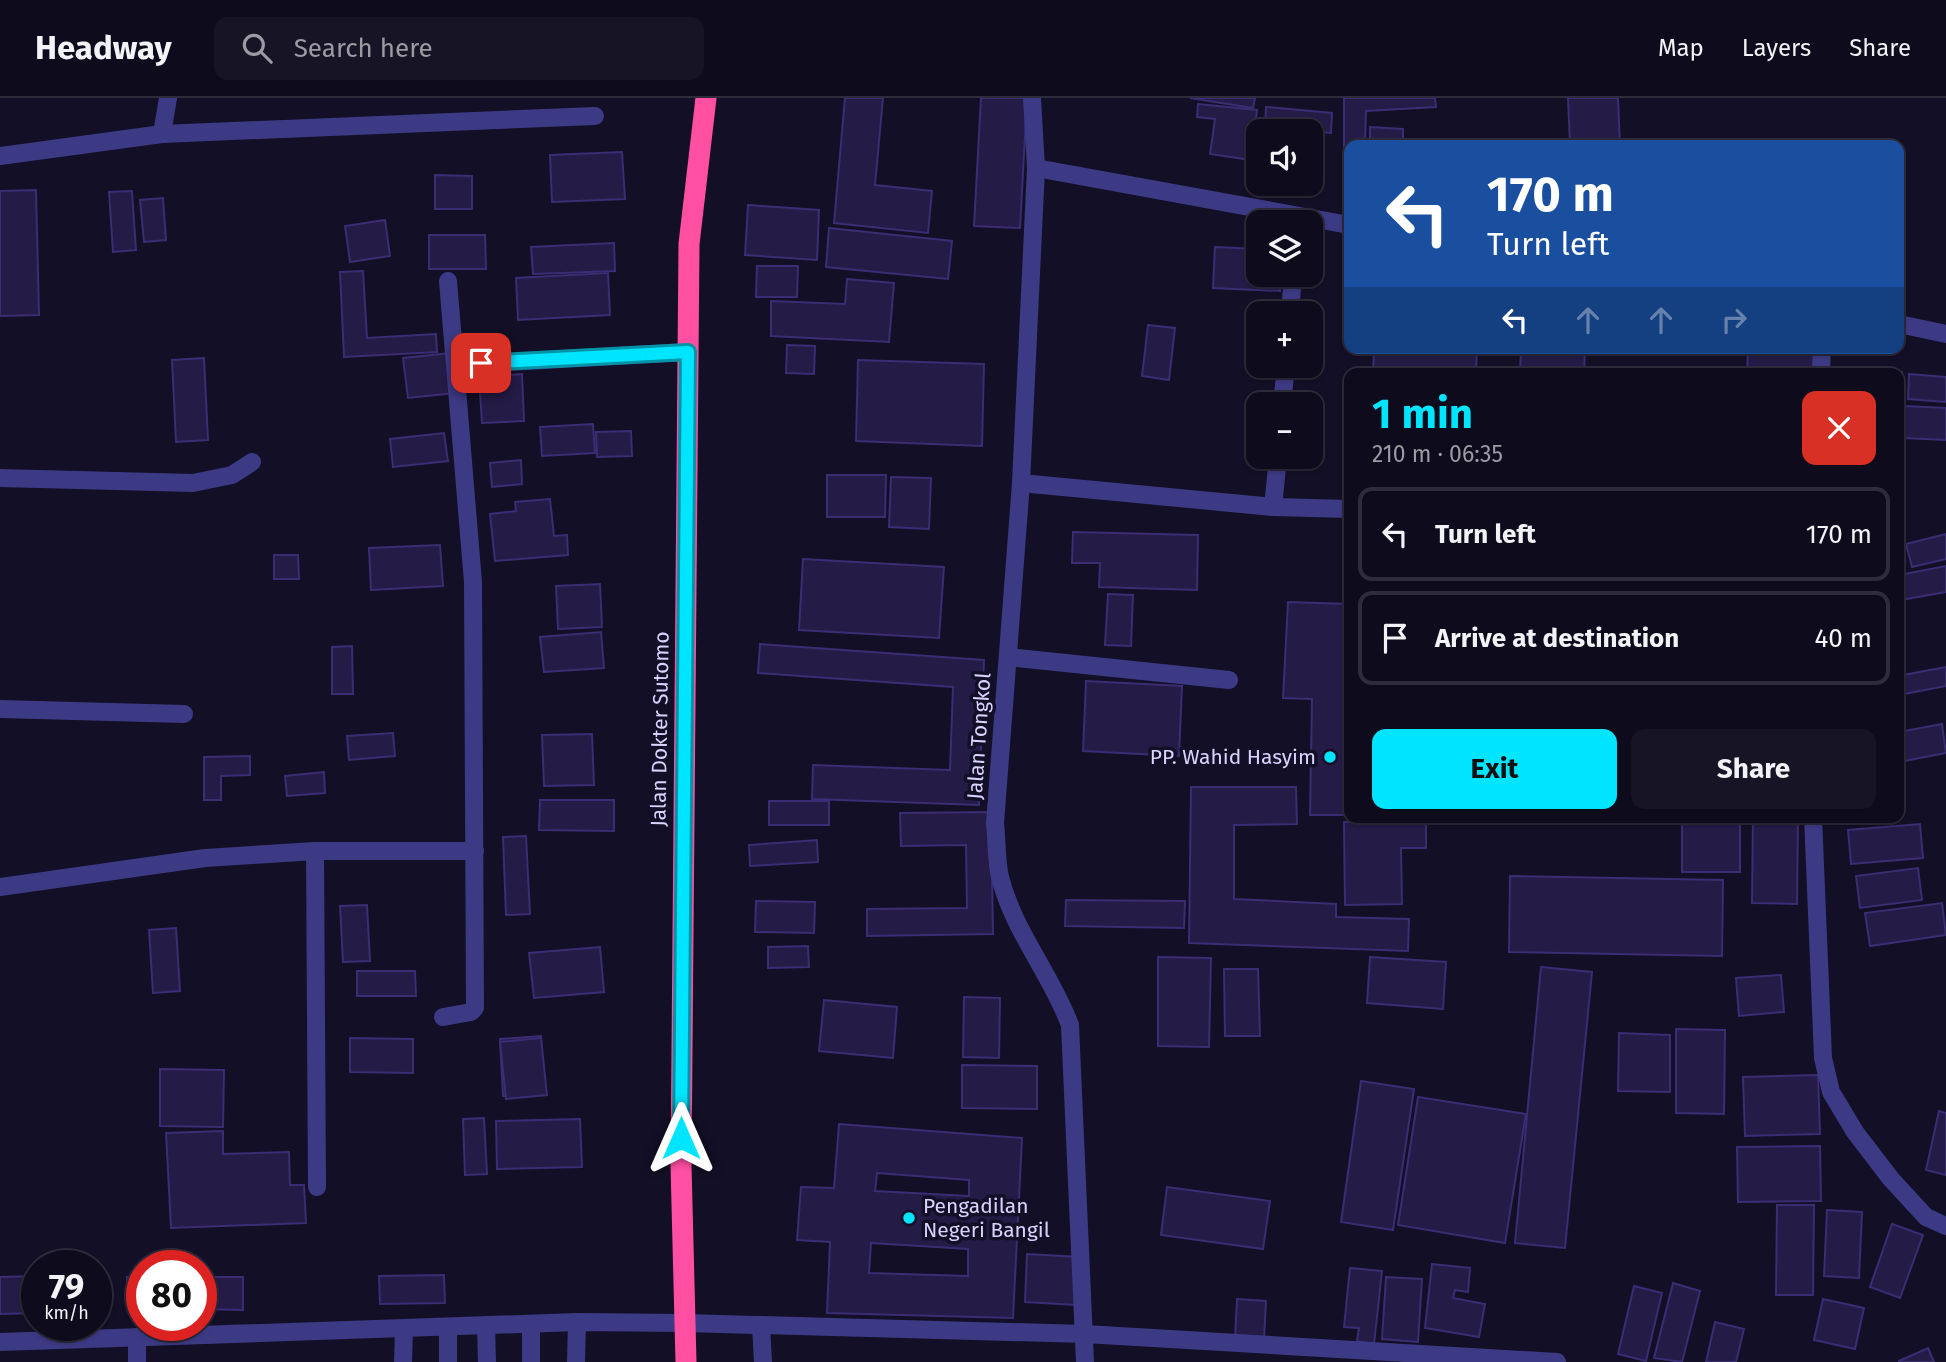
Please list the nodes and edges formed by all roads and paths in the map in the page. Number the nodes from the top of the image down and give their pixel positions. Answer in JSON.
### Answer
{"nodes":[{"id":1,"x":168,"y":98,"type":"edge"},
{"id":2,"x":706,"y":98,"type":"edge"},
{"id":3,"x":1032,"y":98,"type":"edge"},
{"id":4,"x":595,"y":116,"type":"dead end"},
{"id":5,"x":162,"y":134,"type":"junction"},
{"id":6,"x":0,"y":156,"type":"edge"},
{"id":7,"x":1036,"y":168,"type":"junction"},
{"id":8,"x":1248,"y":210,"type":"edge"},
{"id":9,"x":1323,"y":222,"type":"edge"},
{"id":10,"x":1344,"y":225,"type":"edge"},
{"id":11,"x":448,"y":281,"type":"dead end"},
{"id":12,"x":1904,"y":325,"type":"edge"},
{"id":13,"x":1946,"y":333,"type":"edge"},
{"id":14,"x":688,"y":352,"type":"junction"},
{"id":15,"x":455,"y":365,"type":"junction"},
{"id":16,"x":252,"y":462,"type":"dead end"},
{"id":17,"x":1277,"y":469,"type":"edge"},
{"id":18,"x":0,"y":478,"type":"edge"},
{"id":19,"x":1021,"y":483,"type":"junction"},
{"id":20,"x":1273,"y":507,"type":"junction"},
{"id":21,"x":1344,"y":509,"type":"edge"},
{"id":22,"x":1008,"y":657,"type":"junction"},
{"id":23,"x":1228,"y":680,"type":"dead end"},
{"id":24,"x":0,"y":709,"type":"edge"},
{"id":25,"x":184,"y":714,"type":"dead end"},
{"id":26,"x":1813,"y":823,"type":"edge"},
{"id":27,"x":315,"y":851,"type":"junction"},
{"id":28,"x":475,"y":851,"type":"junction"},
{"id":29,"x":0,"y":887,"type":"edge"},
{"id":30,"x":443,"y":1017,"type":"dead end"},
{"id":31,"x":317,"y":1187,"type":"dead end"},
{"id":32,"x":1946,"y":1226,"type":"edge"},
{"id":33,"x":577,"y":1322,"type":"junction"},
{"id":34,"x":685,"y":1323,"type":"junction"},
{"id":35,"x":531,"y":1324,"type":"junction"},
{"id":36,"x":486,"y":1325,"type":"junction"},
{"id":37,"x":761,"y":1325,"type":"junction"},
{"id":38,"x":448,"y":1328,"type":"junction"},
{"id":39,"x":404,"y":1329,"type":"junction"},
{"id":40,"x":217,"y":1334,"type":"edge"},
{"id":41,"x":1085,"y":1334,"type":"junction"},
{"id":42,"x":126,"y":1336,"type":"edge"},
{"id":43,"x":137,"y":1341,"type":"edge"},
{"id":44,"x":0,"y":1342,"type":"edge"},
{"id":45,"x":136,"y":1362,"type":"edge"},
{"id":46,"x":403,"y":1362,"type":"edge"},
{"id":47,"x":448,"y":1362,"type":"edge"},
{"id":48,"x":487,"y":1362,"type":"edge"},
{"id":49,"x":531,"y":1362,"type":"edge"},
{"id":50,"x":576,"y":1362,"type":"edge"},
{"id":51,"x":686,"y":1362,"type":"edge"},
{"id":52,"x":763,"y":1362,"type":"edge"},
{"id":53,"x":1084,"y":1362,"type":"edge"},
{"id":54,"x":1557,"y":1362,"type":"edge"}],
"edges":[{"from":1,"to":5,"type":"street"},
{"from":2,"to":14,"type":"highway","name":"Jalan Dokter Sutomo"},
{"from":3,"to":7,"type":"street","name":"Jalan Tongkol"},
{"from":4,"to":5,"type":"street"},
{"from":5,"to":6,"type":"street"},
{"from":7,"to":8,"type":"street"},
{"from":7,"to":19,"type":"street","name":"Jalan Tongkol"},
{"from":9,"to":10,"type":"street"},
{"from":11,"to":15,"type":"street"},
{"from":12,"to":13,"type":"street"},
{"from":14,"to":15,"type":"street"},
{"from":14,"to":34,"type":"highway","name":"Jalan Dokter Sutomo"},
{"from":15,"to":28,"type":"street"},
{"from":16,"to":18,"type":"street"},
{"from":17,"to":20,"type":"street"},
{"from":19,"to":20,"type":"street"},
{"from":19,"to":22,"type":"street","name":"Jalan Tongkol"},
{"from":20,"to":21,"type":"street"},
{"from":22,"to":23,"type":"street"},
{"from":22,"to":41,"type":"street","name":"Jalan Tongkol"},
{"from":24,"to":25,"type":"street"},
{"from":26,"to":32,"type":"street"},
{"from":27,"to":28,"type":"street"},
{"from":27,"to":29,"type":"street"},
{"from":27,"to":31,"type":"street"},
{"from":28,"to":30,"type":"street"},
{"from":33,"to":34,"type":"street"},
{"from":33,"to":35,"type":"street"},
{"from":33,"to":50,"type":"street"},
{"from":34,"to":37,"type":"street"},
{"from":34,"to":51,"type":"highway","name":"Jalan Dokter Sutomo"},
{"from":35,"to":36,"type":"street"},
{"from":35,"to":49,"type":"street"},
{"from":36,"to":38,"type":"street"},
{"from":36,"to":48,"type":"street"},
{"from":37,"to":41,"type":"street"},
{"from":37,"to":52,"type":"street"},
{"from":38,"to":39,"type":"street"},
{"from":38,"to":47,"type":"street"},
{"from":39,"to":40,"type":"street"},
{"from":39,"to":46,"type":"street"},
{"from":41,"to":53,"type":"street","name":"Jalan Tongkol"},
{"from":41,"to":54,"type":"street"},
{"from":42,"to":44,"type":"street"},
{"from":43,"to":45,"type":"street"}]}
